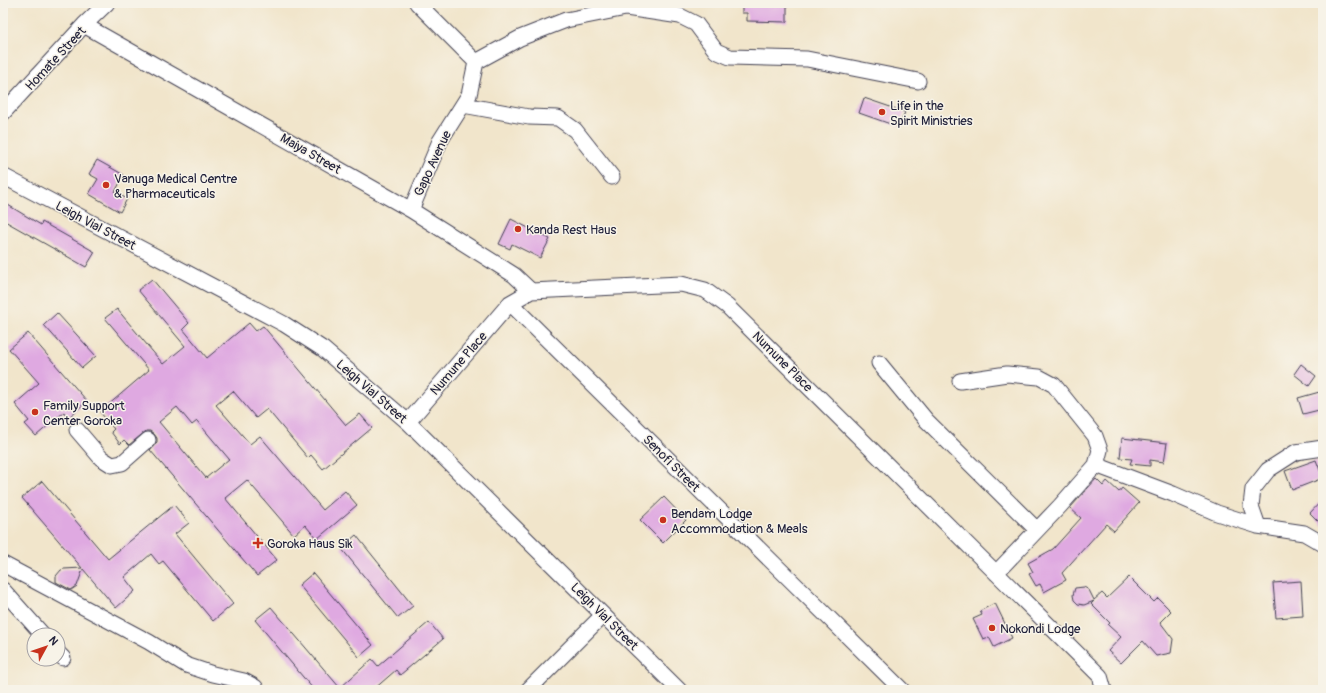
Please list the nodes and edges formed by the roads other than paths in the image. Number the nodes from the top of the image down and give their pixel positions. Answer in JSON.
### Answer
{"nodes":[{"id":1,"x":107,"y":3,"type":"edge"},
{"id":2,"x":417,"y":3,"type":"edge"},
{"id":3,"x":626,"y":6,"type":"edge"},
{"id":4,"x":84,"y":25,"type":"junction"},
{"id":5,"x":476,"y":62,"type":"junction"},
{"id":6,"x":918,"y":81,"type":"dead end"},
{"id":7,"x":463,"y":104,"type":"junction"},
{"id":8,"x":3,"y":113,"type":"edge"},
{"id":9,"x":3,"y":176,"type":"edge"},
{"id":10,"x":612,"y":177,"type":"dead end"},
{"id":11,"x":411,"y":210,"type":"junction"},
{"id":12,"x":531,"y":291,"type":"junction"},
{"id":13,"x":510,"y":303,"type":"junction"},
{"id":14,"x":879,"y":363,"type":"dead end"},
{"id":15,"x":960,"y":381,"type":"dead end"},
{"id":16,"x":408,"y":422,"type":"junction"},
{"id":17,"x":77,"y":430,"type":"dead end"},
{"id":18,"x":148,"y":440,"type":"dead end"},
{"id":19,"x":1323,"y":448,"type":"edge"},
{"id":20,"x":1096,"y":465,"type":"junction"},
{"id":21,"x":1258,"y":526,"type":"junction"},
{"id":22,"x":1037,"y":530,"type":"junction"},
{"id":23,"x":1323,"y":544,"type":"edge"},
{"id":24,"x":3,"y":564,"type":"edge"},
{"id":25,"x":996,"y":573,"type":"junction"},
{"id":26,"x":3,"y":590,"type":"edge"},
{"id":27,"x":603,"y":615,"type":"junction"},
{"id":28,"x":36,"y":627,"type":"edge"},
{"id":29,"x":258,"y":690,"type":"edge"},
{"id":30,"x":528,"y":690,"type":"edge"},
{"id":31,"x":679,"y":690,"type":"edge"},
{"id":32,"x":902,"y":690,"type":"edge"},
{"id":33,"x":1104,"y":690,"type":"edge"}],
"edges":[{"from":1,"to":4,"type":"street","name":"Homate Street"},
{"from":2,"to":5,"type":"street"},
{"from":3,"to":5,"type":"street"},
{"from":3,"to":6,"type":"street"},
{"from":4,"to":8,"type":"street","name":"Homate Street"},
{"from":4,"to":11,"type":"street","name":"Maiya Street"},
{"from":5,"to":7,"type":"street","name":"Gapo Avenue"},
{"from":7,"to":10,"type":"street"},
{"from":7,"to":11,"type":"street","name":"Gapo Avenue"},
{"from":9,"to":16,"type":"street","name":"Leigh Vial Street"},
{"from":11,"to":12,"type":"street","name":"Maiya Street"},
{"from":12,"to":13,"type":"street","name":"Numune Place"},
{"from":12,"to":25,"type":"street","name":"Numune Place"},
{"from":13,"to":16,"type":"street","name":"Numune Place"},
{"from":13,"to":32,"type":"street","name":"Senofi Street"},
{"from":14,"to":22,"type":"street"},
{"from":15,"to":20,"type":"street"},
{"from":16,"to":27,"type":"street","name":"Leigh Vial Street"},
{"from":17,"to":18,"type":"street"},
{"from":19,"to":21,"type":"street"},
{"from":20,"to":21,"type":"street"},
{"from":20,"to":22,"type":"street"},
{"from":21,"to":23,"type":"street"},
{"from":22,"to":25,"type":"street"},
{"from":24,"to":29,"type":"street"},
{"from":25,"to":33,"type":"street","name":"Numune Place"},
{"from":26,"to":28,"type":"street"},
{"from":27,"to":30,"type":"street"},
{"from":27,"to":31,"type":"street","name":"Leigh Vial Street"}]}
